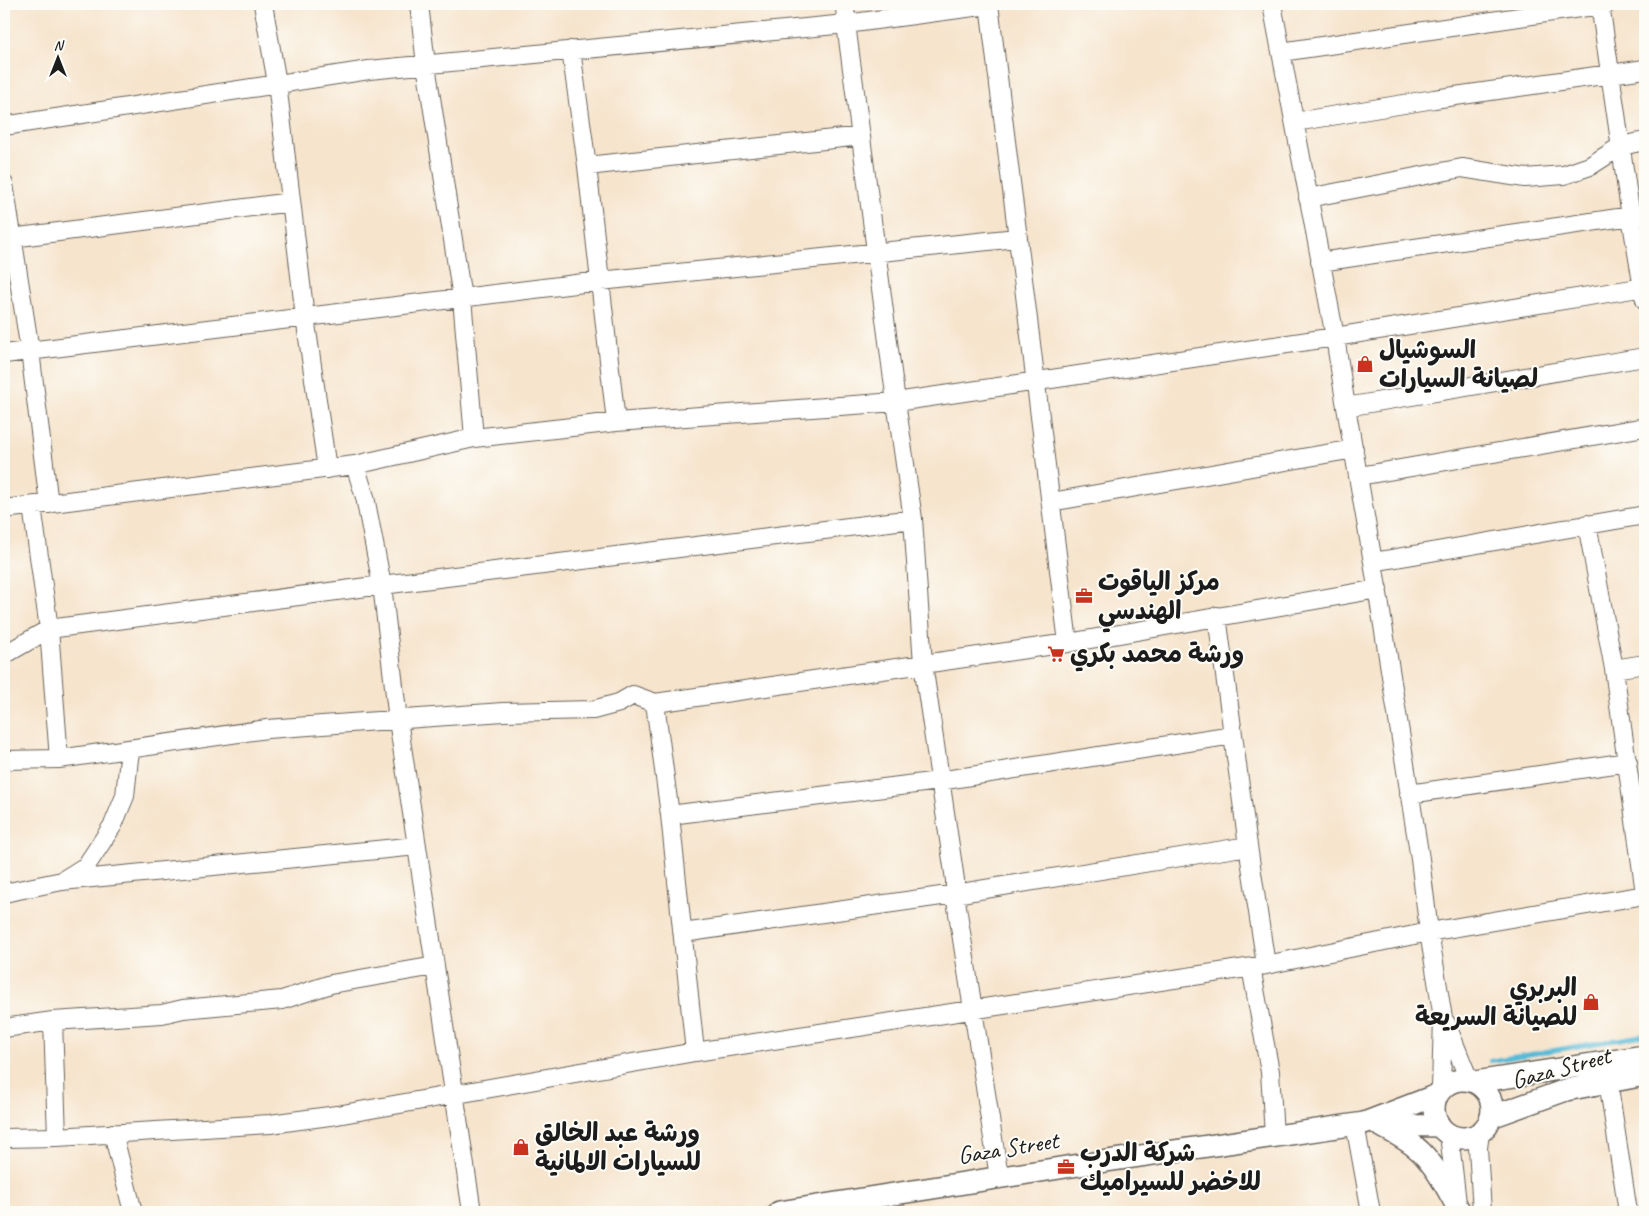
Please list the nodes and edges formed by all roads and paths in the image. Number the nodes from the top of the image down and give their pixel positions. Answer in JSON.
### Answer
{"nodes":[{"id":1,"x":263,"y":4,"type":"edge"},
{"id":2,"x":420,"y":4,"type":"edge"},
{"id":3,"x":845,"y":4,"type":"edge"},
{"id":4,"x":989,"y":4,"type":"edge"},
{"id":5,"x":1272,"y":4,"type":"edge"},
{"id":6,"x":1602,"y":4,"type":"edge"},
{"id":7,"x":846,"y":24,"type":"junction"},
{"id":8,"x":571,"y":50,"type":"junction"},
{"id":9,"x":1281,"y":52,"type":"junction"},
{"id":10,"x":426,"y":64,"type":"junction"},
{"id":11,"x":1645,"y":69,"type":"edge"},
{"id":12,"x":1611,"y":75,"type":"junction"},
{"id":13,"x":277,"y":83,"type":"junction"},
{"id":14,"x":1295,"y":122,"type":"junction"},
{"id":15,"x":4,"y":126,"type":"edge"},
{"id":16,"x":861,"y":136,"type":"junction"},
{"id":17,"x":1645,"y":141,"type":"edge"},
{"id":18,"x":1621,"y":146,"type":"junction"},
{"id":19,"x":587,"y":166,"type":"junction"},
{"id":20,"x":4,"y":184,"type":"edge"},
{"id":21,"x":1308,"y":198,"type":"junction"},
{"id":22,"x":291,"y":202,"type":"junction"},
{"id":23,"x":1638,"y":216,"type":"edge"},
{"id":24,"x":1017,"y":238,"type":"junction"},
{"id":25,"x":8,"y":239,"type":"edge"},
{"id":26,"x":877,"y":252,"type":"junction"},
{"id":27,"x":1320,"y":262,"type":"junction"},
{"id":28,"x":600,"y":281,"type":"junction"},
{"id":29,"x":1644,"y":291,"type":"edge"},
{"id":30,"x":462,"y":298,"type":"junction"},
{"id":31,"x":305,"y":317,"type":"junction"},
{"id":32,"x":1335,"y":337,"type":"junction"},
{"id":33,"x":30,"y":351,"type":"junction"},
{"id":34,"x":4,"y":354,"type":"edge"},
{"id":35,"x":1645,"y":357,"type":"edge"},
{"id":36,"x":1036,"y":382,"type":"junction"},
{"id":37,"x":896,"y":402,"type":"junction"},
{"id":38,"x":1346,"y":407,"type":"junction"},
{"id":39,"x":616,"y":422,"type":"junction"},
{"id":40,"x":1645,"y":427,"type":"edge"},
{"id":41,"x":474,"y":438,"type":"junction"},
{"id":42,"x":1354,"y":449,"type":"junction"},
{"id":43,"x":355,"y":465,"type":"junction"},
{"id":44,"x":327,"y":469,"type":"junction"},
{"id":45,"x":1359,"y":476,"type":"junction"},
{"id":46,"x":1051,"y":502,"type":"junction"},
{"id":47,"x":49,"y":504,"type":"junction"},
{"id":48,"x":32,"y":506,"type":"junction"},
{"id":49,"x":4,"y":509,"type":"edge"},
{"id":50,"x":1645,"y":515,"type":"edge"},
{"id":51,"x":913,"y":519,"type":"junction"},
{"id":52,"x":1587,"y":524,"type":"junction"},
{"id":53,"x":1373,"y":562,"type":"junction"},
{"id":54,"x":382,"y":585,"type":"junction"},
{"id":55,"x":1378,"y":588,"type":"junction"},
{"id":56,"x":1217,"y":616,"type":"junction"},
{"id":57,"x":49,"y":629,"type":"junction"},
{"id":58,"x":1068,"y":643,"type":"junction"},
{"id":59,"x":4,"y":656,"type":"edge"},
{"id":60,"x":923,"y":664,"type":"junction"},
{"id":61,"x":1645,"y":664,"type":"edge"},
{"id":62,"x":1614,"y":669,"type":"junction"},
{"id":63,"x":654,"y":702,"type":"junction"},
{"id":64,"x":398,"y":720,"type":"junction"},
{"id":65,"x":1233,"y":735,"type":"junction"},
{"id":66,"x":130,"y":749,"type":"junction"},
{"id":67,"x":59,"y":759,"type":"junction"},
{"id":68,"x":4,"y":760,"type":"edge"},
{"id":69,"x":1628,"y":762,"type":"junction"},
{"id":70,"x":939,"y":781,"type":"junction"},
{"id":71,"x":1409,"y":794,"type":"junction"},
{"id":72,"x":670,"y":815,"type":"junction"},
{"id":73,"x":1640,"y":821,"type":"edge"},
{"id":74,"x":417,"y":846,"type":"junction"},
{"id":75,"x":1248,"y":846,"type":"junction"},
{"id":76,"x":62,"y":881,"type":"junction"},
{"id":77,"x":4,"y":893,"type":"edge"},
{"id":78,"x":955,"y":894,"type":"junction"},
{"id":79,"x":1645,"y":894,"type":"edge"},
{"id":80,"x":1429,"y":932,"type":"junction"},
{"id":81,"x":683,"y":933,"type":"junction"},
{"id":82,"x":435,"y":966,"type":"junction"},
{"id":83,"x":1259,"y":966,"type":"junction"},
{"id":84,"x":973,"y":1010,"type":"junction"},
{"id":85,"x":1443,"y":1018,"type":"junction"},
{"id":86,"x":53,"y":1021,"type":"junction"},
{"id":87,"x":4,"y":1028,"type":"edge"},
{"id":88,"x":695,"y":1052,"type":"junction"},
{"id":89,"x":1645,"y":1056,"type":"edge"},
{"id":90,"x":1645,"y":1076,"type":"edge"},
{"id":91,"x":1472,"y":1081,"type":"junction"},
{"id":92,"x":1608,"y":1081,"type":"junction"},
{"id":93,"x":1439,"y":1092,"type":"junction"},
{"id":94,"x":455,"y":1094,"type":"junction"},
{"id":95,"x":1366,"y":1124,"type":"junction"},
{"id":96,"x":1486,"y":1125,"type":"junction"},
{"id":97,"x":1444,"y":1130,"type":"junction"},
{"id":98,"x":113,"y":1134,"type":"junction"},
{"id":99,"x":1274,"y":1135,"type":"junction"},
{"id":100,"x":57,"y":1137,"type":"junction"},
{"id":101,"x":4,"y":1138,"type":"edge"},
{"id":102,"x":999,"y":1177,"type":"junction"},
{"id":103,"x":1458,"y":1210,"type":"edge"},
{"id":104,"x":133,"y":1212,"type":"edge"},
{"id":105,"x":472,"y":1212,"type":"edge"},
{"id":106,"x":782,"y":1212,"type":"edge"},
{"id":107,"x":1371,"y":1212,"type":"edge"},
{"id":108,"x":1482,"y":1212,"type":"edge"},
{"id":109,"x":1628,"y":1212,"type":"edge"}],
"edges":[{"from":1,"to":13,"type":"street"},
{"from":2,"to":10,"type":"street"},
{"from":3,"to":7,"type":"street"},
{"from":4,"to":7,"type":"street"},
{"from":4,"to":24,"type":"street"},
{"from":5,"to":9,"type":"street"},
{"from":6,"to":9,"type":"street"},
{"from":6,"to":12,"type":"street"},
{"from":7,"to":8,"type":"street"},
{"from":7,"to":16,"type":"street"},
{"from":8,"to":10,"type":"street"},
{"from":8,"to":19,"type":"street"},
{"from":9,"to":14,"type":"street"},
{"from":10,"to":13,"type":"street"},
{"from":10,"to":30,"type":"street"},
{"from":11,"to":12,"type":"street"},
{"from":12,"to":14,"type":"street"},
{"from":12,"to":18,"type":"street"},
{"from":13,"to":15,"type":"street"},
{"from":13,"to":22,"type":"street"},
{"from":14,"to":21,"type":"street"},
{"from":16,"to":19,"type":"street"},
{"from":16,"to":26,"type":"street"},
{"from":17,"to":18,"type":"street"},
{"from":18,"to":21,"type":"street"},
{"from":18,"to":23,"type":"street"},
{"from":19,"to":28,"type":"street"},
{"from":20,"to":25,"type":"street"},
{"from":21,"to":27,"type":"street"},
{"from":22,"to":25,"type":"street"},
{"from":22,"to":31,"type":"street"},
{"from":23,"to":27,"type":"street"},
{"from":23,"to":29,"type":"street"},
{"from":24,"to":26,"type":"street"},
{"from":24,"to":36,"type":"street"},
{"from":25,"to":33,"type":"street"},
{"from":26,"to":28,"type":"street"},
{"from":26,"to":37,"type":"street"},
{"from":27,"to":32,"type":"street"},
{"from":28,"to":30,"type":"street"},
{"from":28,"to":39,"type":"street"},
{"from":29,"to":32,"type":"street"},
{"from":30,"to":31,"type":"street"},
{"from":30,"to":41,"type":"street"},
{"from":31,"to":33,"type":"street"},
{"from":31,"to":44,"type":"street"},
{"from":32,"to":36,"type":"street"},
{"from":32,"to":38,"type":"street"},
{"from":33,"to":34,"type":"street"},
{"from":33,"to":47,"type":"street"},
{"from":35,"to":38,"type":"street"},
{"from":36,"to":37,"type":"street"},
{"from":36,"to":46,"type":"street"},
{"from":37,"to":39,"type":"street"},
{"from":37,"to":51,"type":"street"},
{"from":38,"to":42,"type":"street"},
{"from":39,"to":41,"type":"street"},
{"from":40,"to":45,"type":"street"},
{"from":41,"to":43,"type":"street"},
{"from":42,"to":45,"type":"street"},
{"from":42,"to":46,"type":"street"},
{"from":43,"to":44,"type":"street"},
{"from":43,"to":54,"type":"street"},
{"from":44,"to":47,"type":"street"},
{"from":45,"to":53,"type":"street"},
{"from":46,"to":58,"type":"street"},
{"from":47,"to":48,"type":"street"},
{"from":48,"to":49,"type":"street"},
{"from":48,"to":57,"type":"street"},
{"from":50,"to":52,"type":"street"},
{"from":51,"to":54,"type":"street"},
{"from":51,"to":60,"type":"street"},
{"from":52,"to":53,"type":"street"},
{"from":52,"to":62,"type":"street"},
{"from":53,"to":55,"type":"street"},
{"from":54,"to":57,"type":"street"},
{"from":54,"to":64,"type":"street"},
{"from":55,"to":56,"type":"street"},
{"from":55,"to":71,"type":"street"},
{"from":56,"to":58,"type":"street"},
{"from":56,"to":65,"type":"street"},
{"from":57,"to":59,"type":"street"},
{"from":57,"to":67,"type":"street"},
{"from":58,"to":60,"type":"street"},
{"from":60,"to":63,"type":"street"},
{"from":60,"to":70,"type":"street"},
{"from":61,"to":62,"type":"street"},
{"from":62,"to":69,"type":"street"},
{"from":63,"to":64,"type":"street"},
{"from":63,"to":72,"type":"street"},
{"from":64,"to":66,"type":"street"},
{"from":64,"to":74,"type":"street"},
{"from":65,"to":70,"type":"street"},
{"from":65,"to":75,"type":"street"},
{"from":66,"to":67,"type":"street"},
{"from":66,"to":76,"type":"street"},
{"from":67,"to":68,"type":"street"},
{"from":69,"to":71,"type":"street"},
{"from":69,"to":73,"type":"street"},
{"from":70,"to":72,"type":"street"},
{"from":70,"to":78,"type":"street"},
{"from":71,"to":80,"type":"street"},
{"from":72,"to":81,"type":"street"},
{"from":73,"to":79,"type":"street"},
{"from":74,"to":76,"type":"street"},
{"from":74,"to":82,"type":"street"},
{"from":75,"to":78,"type":"street"},
{"from":75,"to":83,"type":"street"},
{"from":76,"to":77,"type":"street"},
{"from":78,"to":81,"type":"street"},
{"from":78,"to":84,"type":"street"},
{"from":79,"to":80,"type":"street"},
{"from":80,"to":83,"type":"street"},
{"from":80,"to":85,"type":"street"},
{"from":81,"to":88,"type":"street"},
{"from":82,"to":86,"type":"street"},
{"from":82,"to":94,"type":"street"},
{"from":83,"to":84,"type":"street"},
{"from":83,"to":99,"type":"street"},
{"from":84,"to":88,"type":"street"},
{"from":84,"to":102,"type":"street"},
{"from":85,"to":91,"type":"street"},
{"from":85,"to":93,"type":"street"},
{"from":86,"to":87,"type":"street"},
{"from":86,"to":100,"type":"street"},
{"from":88,"to":94,"type":"street"},
{"from":89,"to":91,"type":"main road","name":"Gaza Street"},
{"from":90,"to":92,"type":"main road","name":"Gaza Street"},
{"from":91,"to":93,"type":"main road"},
{"from":91,"to":96,"type":"main road"},
{"from":92,"to":96,"type":"main road","name":"Gaza Street"},
{"from":92,"to":109,"type":"street"},
{"from":93,"to":95,"type":"main road","name":"Gaza Street"},
{"from":93,"to":97,"type":"main road"},
{"from":94,"to":98,"type":"street"},
{"from":94,"to":105,"type":"street"},
{"from":95,"to":97,"type":"main road","name":"Gaza Street"},
{"from":95,"to":99,"type":"main road","name":"Gaza Street"},
{"from":95,"to":103,"type":"main road"},
{"from":95,"to":107,"type":"street"},
{"from":96,"to":97,"type":"main road"},
{"from":96,"to":108,"type":"street"},
{"from":97,"to":103,"type":"street"},
{"from":98,"to":100,"type":"street"},
{"from":98,"to":104,"type":"street"},
{"from":99,"to":102,"type":"main road","name":"Gaza Street"},
{"from":100,"to":101,"type":"street"},
{"from":102,"to":106,"type":"main road","name":"Gaza Street"}]}
